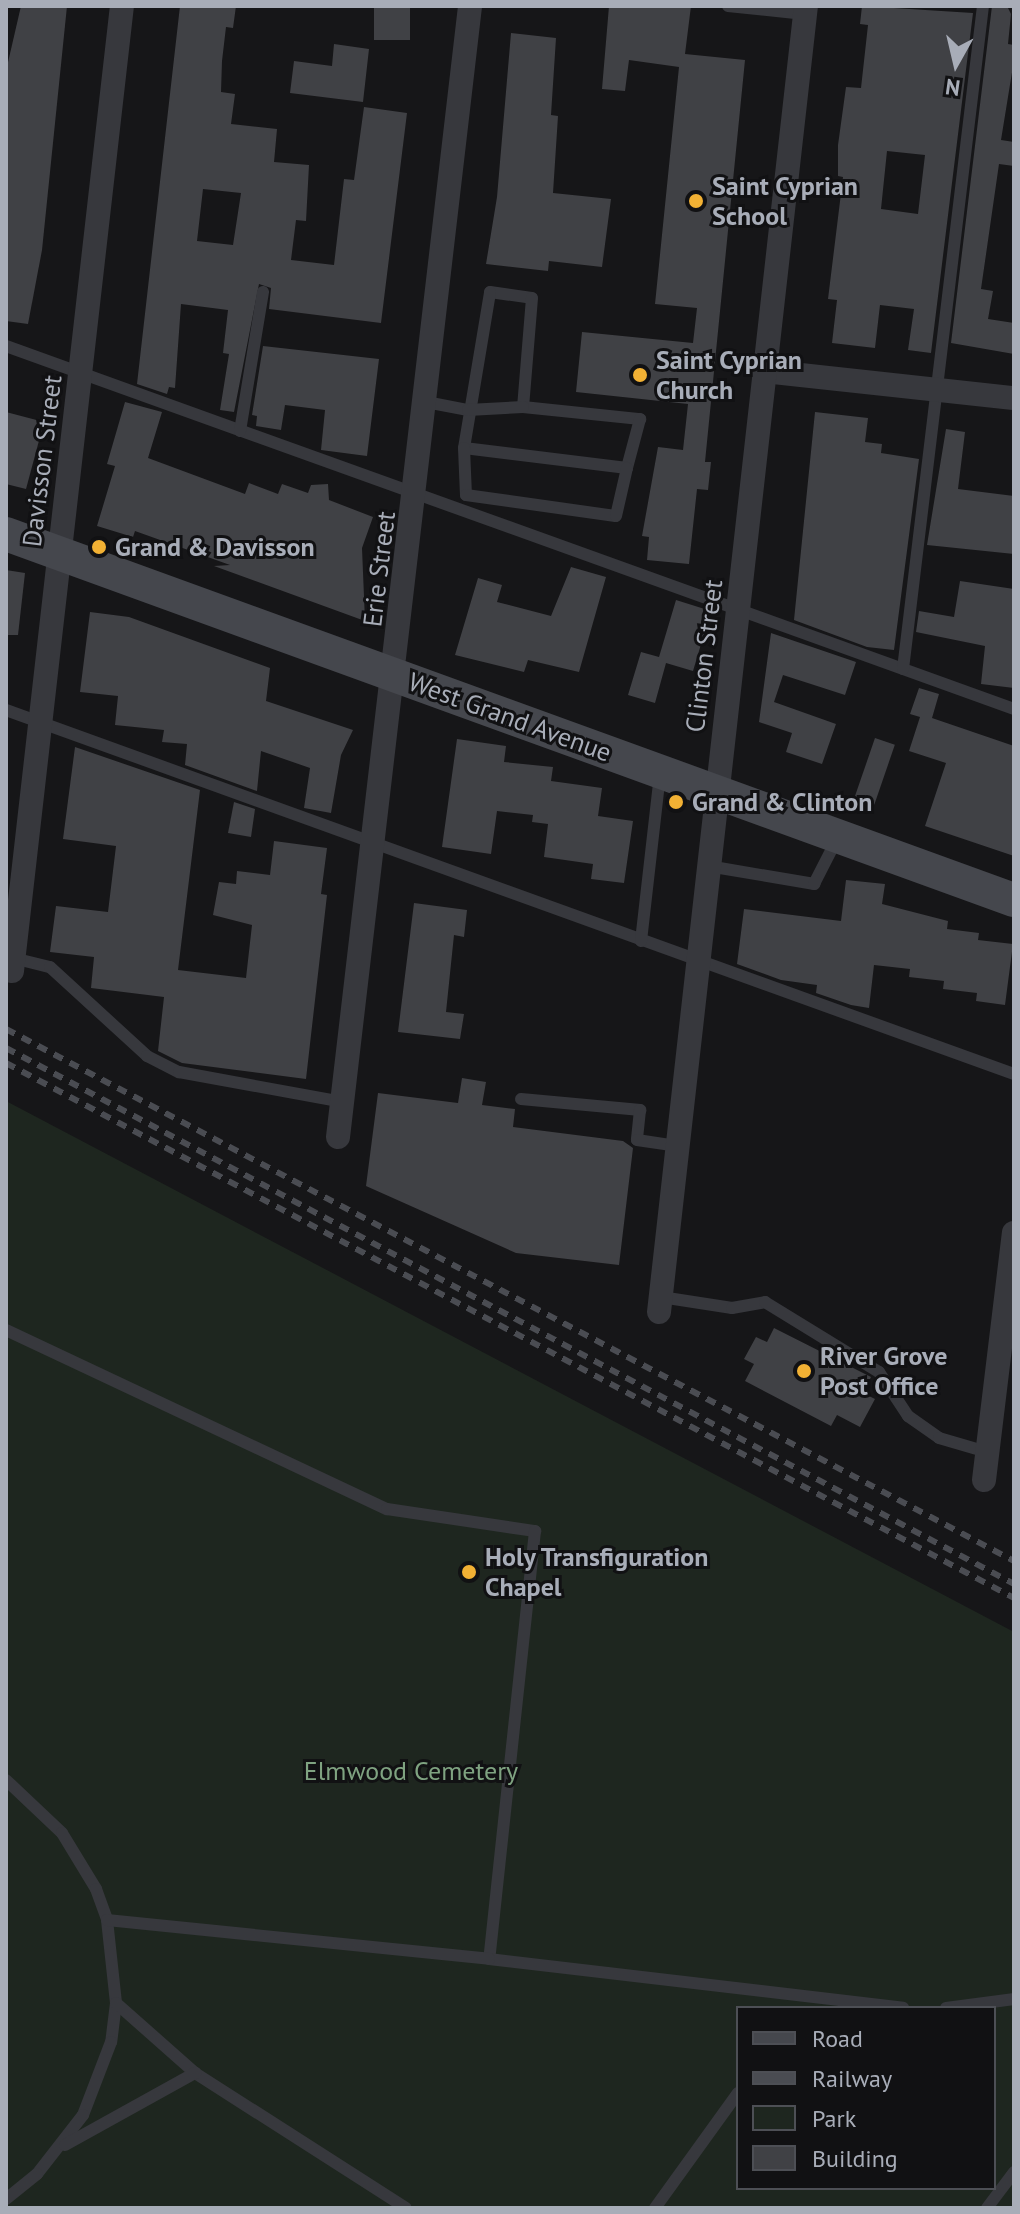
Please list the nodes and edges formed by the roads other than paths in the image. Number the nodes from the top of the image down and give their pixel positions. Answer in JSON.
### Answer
{"nodes":[{"id":1,"x":122,"y":6,"type":"edge"},
{"id":2,"x":470,"y":6,"type":"edge"},
{"id":3,"x":728,"y":6,"type":"edge"},
{"id":4,"x":983,"y":6,"type":"edge"},
{"id":5,"x":806,"y":10,"type":"edge"},
{"id":6,"x":263,"y":292,"type":"dead end"},
{"id":7,"x":6,"y":346,"type":"edge"},
{"id":8,"x":764,"y":371,"type":"junction"},
{"id":9,"x":80,"y":373,"type":"junction"},
{"id":10,"x":937,"y":389,"type":"junction"},
{"id":11,"x":1014,"y":398,"type":"edge"},
{"id":12,"x":426,"y":402,"type":"junction"},
{"id":13,"x":523,"y":407,"type":"junction"},
{"id":14,"x":468,"y":410,"type":"junction"},
{"id":15,"x":240,"y":431,"type":"junction"},
{"id":16,"x":464,"y":448,"type":"junction"},
{"id":17,"x":627,"y":468,"type":"junction"},
{"id":18,"x":415,"y":494,"type":"junction"},
{"id":19,"x":6,"y":534,"type":"edge"},
{"id":20,"x":59,"y":553,"type":"junction"},
{"id":21,"x":737,"y":609,"type":"junction"},
{"id":22,"x":903,"y":669,"type":"junction"},
{"id":23,"x":395,"y":674,"type":"junction"},
{"id":24,"x":1014,"y":709,"type":"edge"},
{"id":25,"x":6,"y":710,"type":"edge"},
{"id":26,"x":40,"y":722,"type":"junction"},
{"id":27,"x":660,"y":772,"type":"junction"},
{"id":28,"x":716,"y":792,"type":"junction"},
{"id":29,"x":839,"y":836,"type":"junction"},
{"id":30,"x":374,"y":844,"type":"junction"},
{"id":31,"x":708,"y":866,"type":"junction"},
{"id":32,"x":1014,"y":900,"type":"edge"},
{"id":33,"x":641,"y":941,"type":"junction"},
{"id":34,"x":698,"y":962,"type":"junction"},
{"id":35,"x":13,"y":964,"type":"joint"},
{"id":36,"x":1014,"y":1074,"type":"edge"},
{"id":37,"x":521,"y":1099,"type":"dead end"},
{"id":38,"x":342,"y":1102,"type":"junction"},
{"id":39,"x":338,"y":1137,"type":"dead end"},
{"id":40,"x":677,"y":1146,"type":"junction"},
{"id":41,"x":1014,"y":1233,"type":"edge"},
{"id":42,"x":660,"y":1305,"type":"joint"},
{"id":43,"x":6,"y":1330,"type":"edge"},
{"id":44,"x":987,"y":1452,"type":"junction"},
{"id":45,"x":984,"y":1480,"type":"dead end"},
{"id":46,"x":6,"y":1780,"type":"edge"},
{"id":47,"x":107,"y":1920,"type":"junction"},
{"id":48,"x":489,"y":1959,"type":"junction"},
{"id":49,"x":807,"y":1996,"type":"junction"},
{"id":50,"x":1014,"y":1999,"type":"edge"},
{"id":51,"x":116,"y":2003,"type":"junction"},
{"id":52,"x":800,"y":2006,"type":"edge"},
{"id":53,"x":887,"y":2006,"type":"edge"},
{"id":54,"x":961,"y":2006,"type":"edge"},
{"id":55,"x":195,"y":2073,"type":"junction"},
{"id":56,"x":736,"y":2096,"type":"edge"},
{"id":57,"x":61,"y":2148,"type":"junction"},
{"id":58,"x":1014,"y":2172,"type":"edge"},
{"id":59,"x":6,"y":2199,"type":"edge"},
{"id":60,"x":406,"y":2208,"type":"edge"},
{"id":61,"x":655,"y":2208,"type":"edge"},
{"id":62,"x":987,"y":2208,"type":"edge"}],
"edges":[{"from":1,"to":9,"type":"street","name":"Davisson Street"},
{"from":2,"to":12,"type":"street","name":"Erie Street"},
{"from":3,"to":5,"type":"lane"},
{"from":4,"to":10,"type":"lane"},
{"from":5,"to":8,"type":"street","name":"Clinton Street"},
{"from":6,"to":15,"type":"lane"},
{"from":7,"to":9,"type":"lane"},
{"from":8,"to":10,"type":"street"},
{"from":8,"to":21,"type":"street","name":"Clinton Street"},
{"from":9,"to":15,"type":"lane"},
{"from":9,"to":20,"type":"street","name":"Davisson Street"},
{"from":10,"to":11,"type":"street"},
{"from":10,"to":22,"type":"lane"},
{"from":12,"to":14,"type":"lane"},
{"from":12,"to":18,"type":"street","name":"Erie Street"},
{"from":13,"to":14,"type":"lane"},
{"from":13,"to":14,"type":"lane"},
{"from":13,"to":17,"type":"lane"},
{"from":14,"to":16,"type":"lane"},
{"from":15,"to":18,"type":"lane"},
{"from":16,"to":17,"type":"lane"},
{"from":16,"to":17,"type":"lane"},
{"from":18,"to":21,"type":"lane"},
{"from":18,"to":23,"type":"street","name":"Erie Street"},
{"from":19,"to":20,"type":"main road","name":"West Grand Avenue"},
{"from":20,"to":23,"type":"main road","name":"West Grand Avenue"},
{"from":20,"to":26,"type":"street","name":"Davisson Street"},
{"from":21,"to":22,"type":"lane"},
{"from":21,"to":28,"type":"street","name":"Clinton Street"},
{"from":22,"to":24,"type":"lane"},
{"from":23,"to":27,"type":"main road","name":"West Grand Avenue"},
{"from":23,"to":30,"type":"street","name":"Erie Street"},
{"from":25,"to":26,"type":"lane"},
{"from":26,"to":30,"type":"lane"},
{"from":26,"to":35,"type":"street","name":"Davisson Street"},
{"from":27,"to":28,"type":"main road","name":"West Grand Avenue"},
{"from":27,"to":33,"type":"lane"},
{"from":28,"to":29,"type":"main road","name":"West Grand Avenue"},
{"from":28,"to":31,"type":"street","name":"Clinton Street"},
{"from":29,"to":31,"type":"lane"},
{"from":29,"to":32,"type":"main road","name":"West Grand Avenue"},
{"from":30,"to":33,"type":"lane"},
{"from":30,"to":38,"type":"street","name":"Erie Street"},
{"from":31,"to":34,"type":"street","name":"Clinton Street"},
{"from":33,"to":34,"type":"lane"},
{"from":34,"to":36,"type":"lane"},
{"from":34,"to":40,"type":"street","name":"Clinton Street"},
{"from":35,"to":38,"type":"lane"},
{"from":37,"to":40,"type":"lane"},
{"from":38,"to":39,"type":"street","name":"Erie Street"},
{"from":40,"to":42,"type":"street","name":"Clinton Street"},
{"from":41,"to":44,"type":"street"},
{"from":42,"to":44,"type":"lane"},
{"from":43,"to":48,"type":"lane"},
{"from":44,"to":45,"type":"street"},
{"from":46,"to":47,"type":"lane"},
{"from":47,"to":48,"type":"lane"},
{"from":47,"to":51,"type":"lane"},
{"from":48,"to":49,"type":"lane"},
{"from":49,"to":52,"type":"lane"},
{"from":49,"to":53,"type":"lane"},
{"from":50,"to":54,"type":"lane"},
{"from":51,"to":55,"type":"lane"},
{"from":51,"to":57,"type":"lane"},
{"from":55,"to":57,"type":"lane"},
{"from":55,"to":60,"type":"lane"},
{"from":56,"to":61,"type":"lane"},
{"from":57,"to":59,"type":"lane"},
{"from":58,"to":62,"type":"lane"}]}
